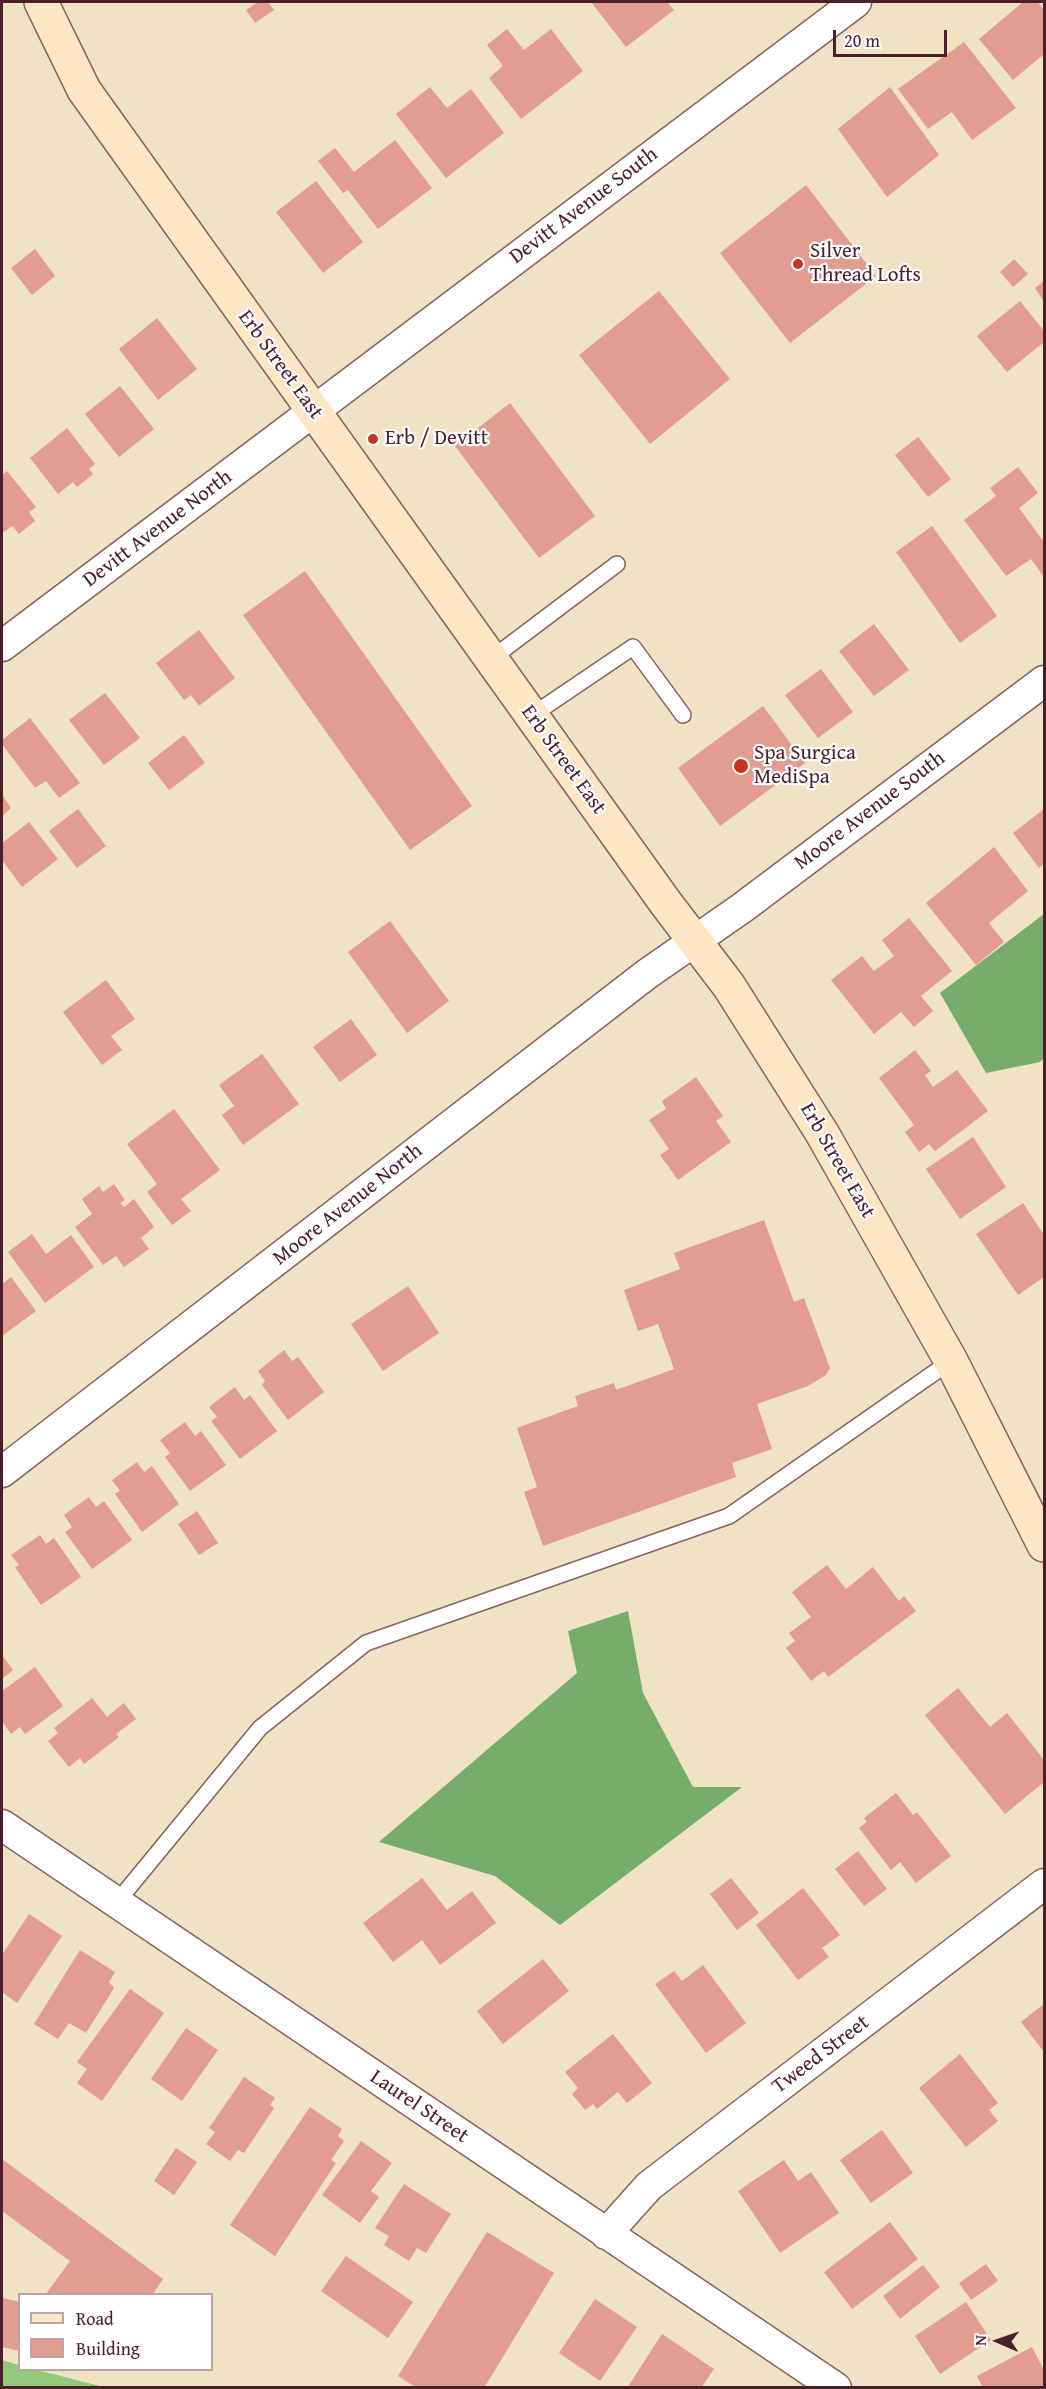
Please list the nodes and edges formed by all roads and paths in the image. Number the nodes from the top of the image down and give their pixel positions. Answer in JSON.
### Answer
{"nodes":[{"id":1,"x":40,"y":2,"type":"edge"},
{"id":2,"x":856,"y":2,"type":"edge"},
{"id":3,"x":313,"y":412,"type":"junction"},
{"id":4,"x":617,"y":564,"type":"dead end"},
{"id":5,"x":2,"y":646,"type":"edge"},
{"id":6,"x":491,"y":659,"type":"junction"},
{"id":7,"x":1044,"y":681,"type":"edge"},
{"id":8,"x":683,"y":715,"type":"dead end"},
{"id":9,"x":531,"y":716,"type":"junction"},
{"id":10,"x":696,"y":941,"type":"junction"},
{"id":11,"x":951,"y":1361,"type":"junction"},
{"id":12,"x":2,"y":1472,"type":"edge"},
{"id":13,"x":1044,"y":1545,"type":"edge"},
{"id":14,"x":2,"y":1826,"type":"edge"},
{"id":15,"x":1044,"y":1884,"type":"edge"},
{"id":16,"x":117,"y":1902,"type":"junction"},
{"id":17,"x":606,"y":2234,"type":"junction"},
{"id":18,"x":836,"y":2388,"type":"edge"}],
"edges":[{"from":1,"to":3,"type":"main road","name":"Erb Street East"},
{"from":2,"to":3,"type":"street","name":"Devitt Avenue South"},
{"from":3,"to":5,"type":"street","name":"Devitt Avenue North"},
{"from":3,"to":6,"type":"main road","name":"Erb Street East"},
{"from":4,"to":6,"type":"lane"},
{"from":6,"to":9,"type":"main road","name":"Erb Street East"},
{"from":7,"to":10,"type":"street","name":"Moore Avenue South"},
{"from":8,"to":9,"type":"lane"},
{"from":9,"to":10,"type":"main road","name":"Erb Street East"},
{"from":10,"to":11,"type":"main road","name":"Erb Street East"},
{"from":10,"to":12,"type":"street","name":"Moore Avenue North"},
{"from":11,"to":13,"type":"main road","name":"Erb Street East"},
{"from":11,"to":16,"type":"lane"},
{"from":14,"to":16,"type":"street","name":"Laurel Street"},
{"from":15,"to":17,"type":"street","name":"Tweed Street"},
{"from":16,"to":17,"type":"street","name":"Laurel Street"},
{"from":17,"to":18,"type":"street","name":"Laurel Street"}]}
